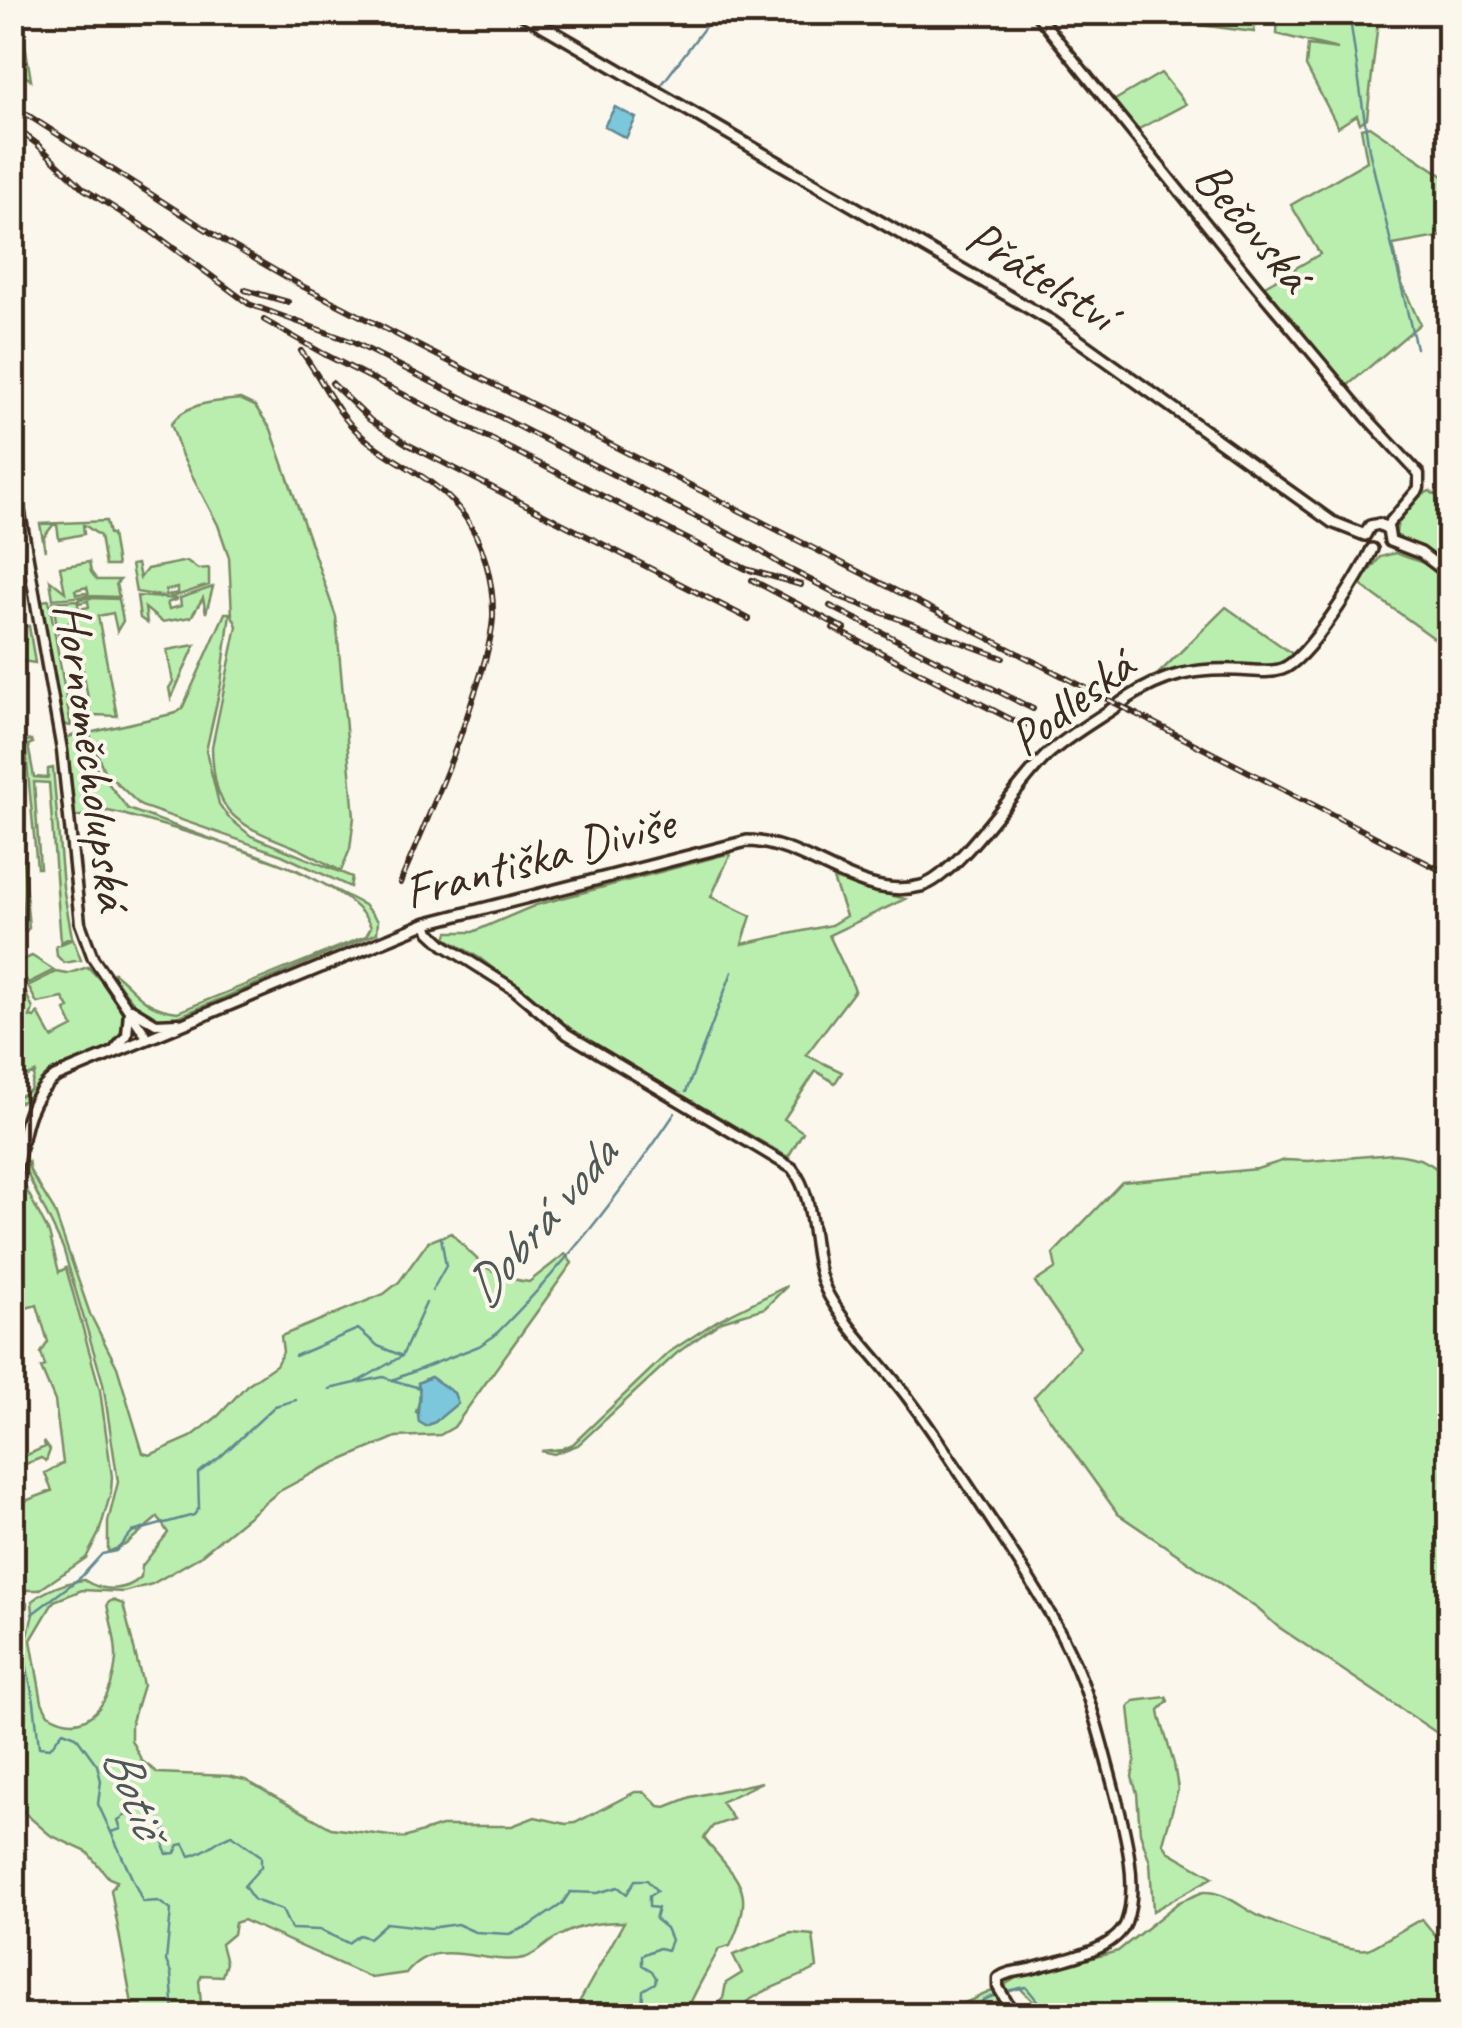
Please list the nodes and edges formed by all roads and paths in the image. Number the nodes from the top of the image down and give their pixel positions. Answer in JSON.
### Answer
{"nodes":[{"id":1,"x":519,"y":12,"type":"edge"},
{"id":2,"x":1034,"y":12,"type":"edge"},
{"id":3,"x":12,"y":468,"type":"edge"},
{"id":4,"x":1386,"y":526,"type":"junction"},
{"id":5,"x":1364,"y":535,"type":"junction"},
{"id":6,"x":1390,"y":541,"type":"junction"},
{"id":7,"x":1372,"y":549,"type":"junction"},
{"id":8,"x":1450,"y":576,"type":"edge"},
{"id":9,"x":913,"y":888,"type":"joint"},
{"id":10,"x":427,"y":923,"type":"junction"},
{"id":11,"x":128,"y":1006,"type":"junction"},
{"id":12,"x":192,"y":1019,"type":"junction"},
{"id":13,"x":148,"y":1037,"type":"junction"},
{"id":14,"x":114,"y":1051,"type":"junction"},
{"id":15,"x":12,"y":1188,"type":"edge"},
{"id":16,"x":1015,"y":2016,"type":"edge"}],
"edges":[{"from":1,"to":5,"type":"main road","name":"Přátelství"},
{"from":2,"to":4,"type":"street","name":"Bečovská"},
{"from":3,"to":11,"type":"street","name":"Hornoměcholupská"},
{"from":4,"to":5,"type":"main road"},
{"from":4,"to":6,"type":"main road"},
{"from":5,"to":7,"type":"main road"},
{"from":6,"to":7,"type":"main road"},
{"from":6,"to":8,"type":"main road"},
{"from":7,"to":9,"type":"main road","name":"Podleská"},
{"from":9,"to":10,"type":"main road","name":"Františka Diviše"},
{"from":10,"to":12,"type":"main road","name":"Františka Diviše"},
{"from":10,"to":16,"type":"street"},
{"from":11,"to":12,"type":"street"},
{"from":11,"to":13,"type":"street","name":"Hornoměcholupská"},
{"from":11,"to":14,"type":"street"},
{"from":12,"to":13,"type":"main road","name":"Františka Diviše"},
{"from":13,"to":14,"type":"main road","name":"Františka Diviše"},
{"from":14,"to":15,"type":"main road","name":"Františka Diviše"}]}
